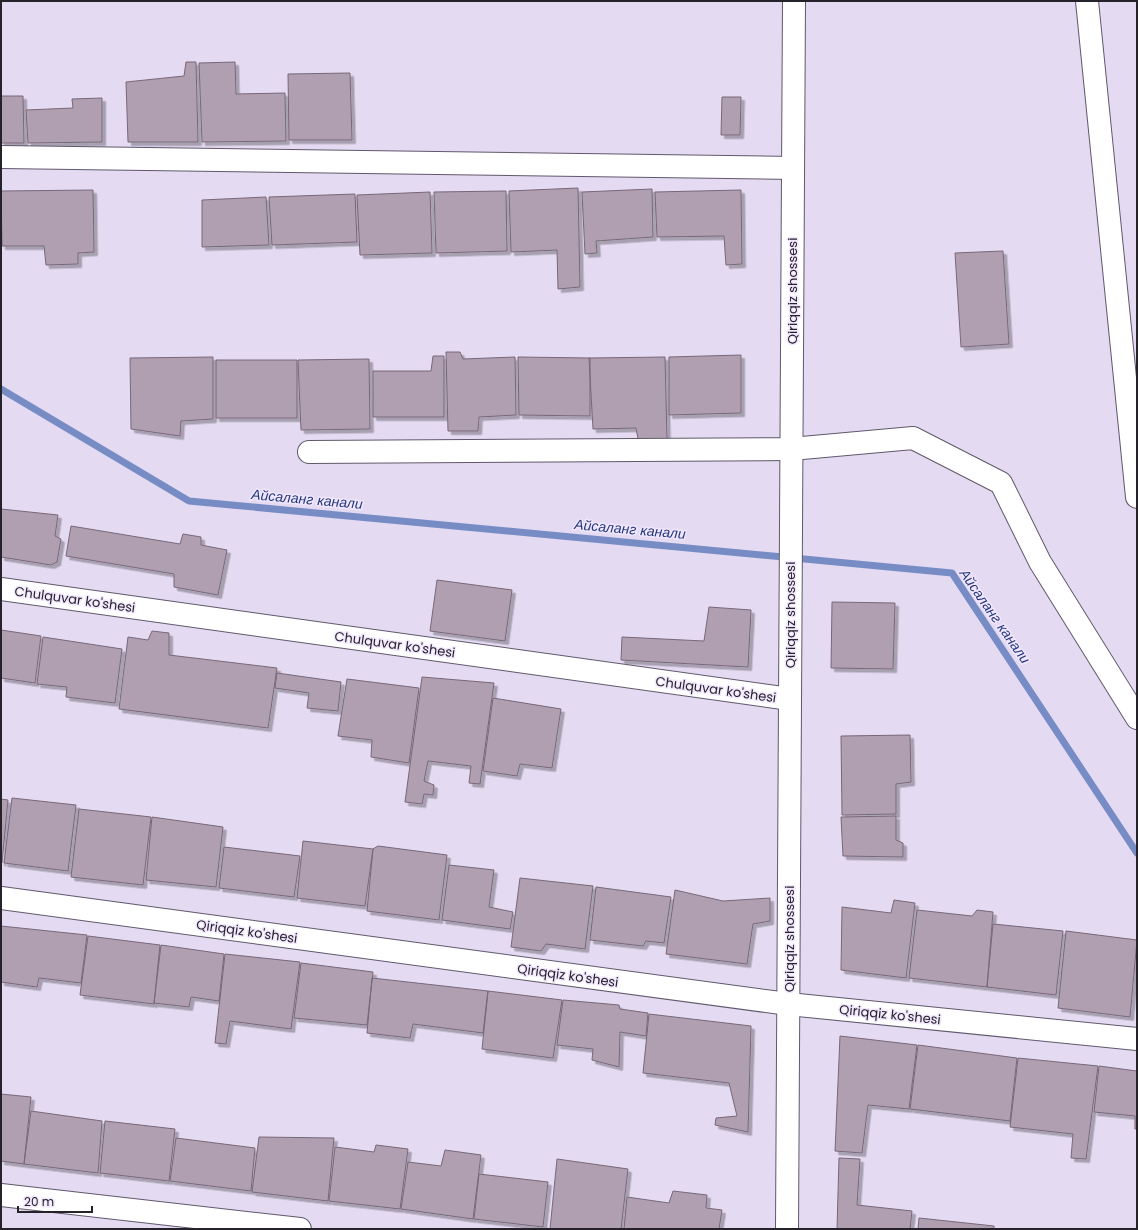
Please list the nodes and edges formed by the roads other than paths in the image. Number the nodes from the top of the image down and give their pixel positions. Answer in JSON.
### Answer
{"nodes":[{"id":1,"x":794,"y":1,"type":"edge"},
{"id":2,"x":1087,"y":1,"type":"edge"},
{"id":3,"x":1,"y":158,"type":"edge"},
{"id":4,"x":793,"y":168,"type":"junction"},
{"id":5,"x":791,"y":449,"type":"junction"},
{"id":6,"x":309,"y":452,"type":"dead end"},
{"id":7,"x":1137,"y":497,"type":"edge"},
{"id":8,"x":1,"y":589,"type":"edge"},
{"id":9,"x":790,"y":699,"type":"junction"},
{"id":10,"x":1137,"y":718,"type":"edge"},
{"id":11,"x":1,"y":898,"type":"edge"},
{"id":12,"x":788,"y":1004,"type":"junction"},
{"id":13,"x":1137,"y":1039,"type":"edge"},
{"id":14,"x":1,"y":1195,"type":"edge"},
{"id":15,"x":300,"y":1229,"type":"edge"},
{"id":16,"x":787,"y":1229,"type":"edge"}],
"edges":[{"from":1,"to":4,"type":"street","name":"Qiriqqiz shossesi"},
{"from":2,"to":7,"type":"street"},
{"from":3,"to":4,"type":"street"},
{"from":4,"to":5,"type":"street","name":"Qiriqqiz shossesi"},
{"from":5,"to":6,"type":"street"},
{"from":5,"to":9,"type":"street","name":"Qiriqqiz shossesi"},
{"from":5,"to":10,"type":"street"},
{"from":8,"to":9,"type":"street","name":"Chulquvar ko'shesi"},
{"from":9,"to":12,"type":"street","name":"Qiriqqiz shossesi"},
{"from":11,"to":12,"type":"street","name":"Qiriqqiz ko'shesi"},
{"from":12,"to":13,"type":"street","name":"Qiriqqiz ko'shesi"},
{"from":12,"to":16,"type":"street","name":"Qiriqqiz shossesi"},
{"from":14,"to":15,"type":"street"}]}
